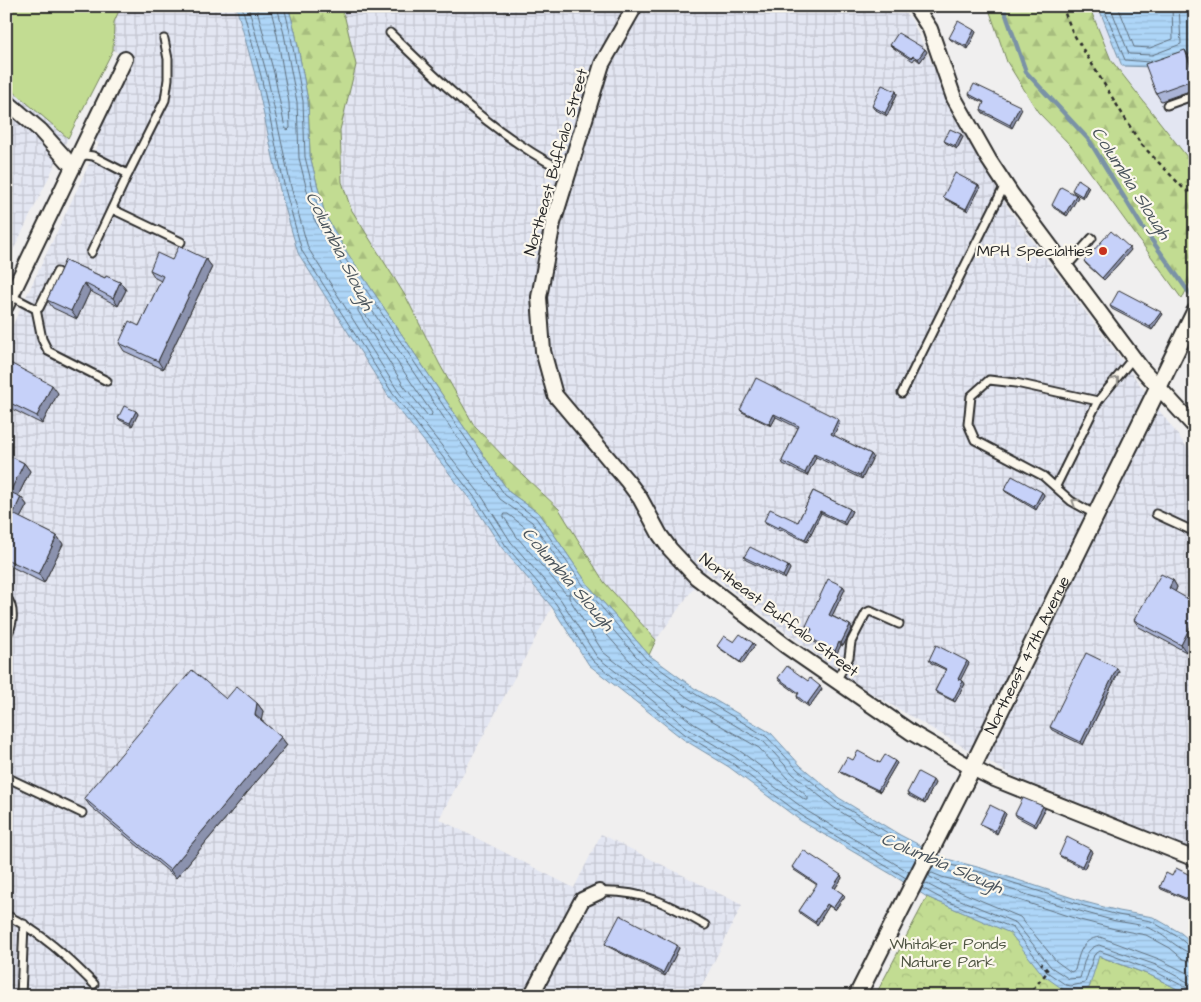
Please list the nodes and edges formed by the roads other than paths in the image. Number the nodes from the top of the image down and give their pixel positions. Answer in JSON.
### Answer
{"nodes":[{"id":1,"x":635,"y":6,"type":"edge"},
{"id":2,"x":915,"y":6,"type":"edge"},
{"id":3,"x":390,"y":33,"type":"dead end"},
{"id":4,"x":164,"y":39,"type":"dead end"},
{"id":5,"x":125,"y":59,"type":"dead end"},
{"id":6,"x":1195,"y":95,"type":"edge"},
{"id":7,"x":6,"y":101,"type":"edge"},
{"id":8,"x":1167,"y":105,"type":"dead end"},
{"id":9,"x":75,"y":163,"type":"junction"},
{"id":10,"x":570,"y":172,"type":"junction"},
{"id":11,"x":128,"y":174,"type":"junction"},
{"id":12,"x":1005,"y":184,"type":"junction"},
{"id":13,"x":112,"y":209,"type":"junction"},
{"id":14,"x":1092,"y":238,"type":"dead end"},
{"id":15,"x":181,"y":242,"type":"dead end"},
{"id":16,"x":91,"y":253,"type":"dead end"},
{"id":17,"x":1066,"y":267,"type":"junction"},
{"id":18,"x":57,"y":272,"type":"edge"},
{"id":19,"x":7,"y":303,"type":"edge"},
{"id":20,"x":36,"y":309,"type":"junction"},
{"id":21,"x":1193,"y":316,"type":"edge"},
{"id":22,"x":1133,"y":358,"type":"junction"},
{"id":23,"x":107,"y":381,"type":"dead end"},
{"id":24,"x":1158,"y":388,"type":"junction"},
{"id":25,"x":902,"y":393,"type":"dead end"},
{"id":26,"x":1098,"y":401,"type":"junction"},
{"id":27,"x":1195,"y":427,"type":"edge"},
{"id":28,"x":1056,"y":486,"type":"junction"},
{"id":29,"x":1156,"y":514,"type":"dead end"},
{"id":30,"x":1096,"y":515,"type":"junction"},
{"id":31,"x":1195,"y":532,"type":"edge"},
{"id":32,"x":6,"y":597,"type":"edge"},
{"id":33,"x":899,"y":624,"type":"dead end"},
{"id":34,"x":6,"y":636,"type":"edge"},
{"id":35,"x":836,"y":681,"type":"junction"},
{"id":36,"x":972,"y":768,"type":"junction"},
{"id":37,"x":6,"y":778,"type":"edge"},
{"id":38,"x":82,"y":814,"type":"dead end"},
{"id":39,"x":1195,"y":859,"type":"edge"},
{"id":40,"x":599,"y":892,"type":"joint"},
{"id":41,"x":6,"y":915,"type":"edge"},
{"id":42,"x":24,"y":924,"type":"junction"},
{"id":43,"x":705,"y":924,"type":"dead end"},
{"id":44,"x":94,"y":984,"type":"dead end"},
{"id":45,"x":21,"y":996,"type":"edge"},
{"id":46,"x":530,"y":996,"type":"edge"},
{"id":47,"x":857,"y":996,"type":"edge"}],
"edges":[{"from":1,"to":10,"type":"street","name":"Northeast Buffalo Street"},
{"from":2,"to":12,"type":"street"},
{"from":3,"to":10,"type":"lane"},
{"from":4,"to":11,"type":"lane"},
{"from":5,"to":9,"type":"street"},
{"from":6,"to":8,"type":"lane"},
{"from":7,"to":9,"type":"street"},
{"from":9,"to":11,"type":"lane"},
{"from":9,"to":19,"type":"street"},
{"from":10,"to":35,"type":"street","name":"Northeast Buffalo Street"},
{"from":11,"to":13,"type":"lane"},
{"from":12,"to":17,"type":"street"},
{"from":12,"to":25,"type":"lane"},
{"from":13,"to":15,"type":"lane"},
{"from":13,"to":16,"type":"lane"},
{"from":14,"to":17,"type":"lane"},
{"from":17,"to":22,"type":"street"},
{"from":18,"to":20,"type":"lane"},
{"from":19,"to":20,"type":"lane"},
{"from":20,"to":23,"type":"lane"},
{"from":21,"to":24,"type":"street","name":"Northeast 47th Avenue"},
{"from":22,"to":24,"type":"street"},
{"from":26,"to":22,"type":"lane","one_way":true},
{"from":24,"to":27,"type":"street"},
{"from":24,"to":30,"type":"street","name":"Northeast 47th Avenue"},
{"from":26,"to":28,"type":"lane"},
{"from":26,"to":28,"type":"lane"},
{"from":30,"to":28,"type":"lane","one_way":true},
{"from":29,"to":31,"type":"lane"},
{"from":30,"to":36,"type":"street","name":"Northeast 47th Avenue"},
{"from":32,"to":34,"type":"lane"},
{"from":33,"to":35,"type":"lane"},
{"from":35,"to":36,"type":"street","name":"Northeast Buffalo Street"},
{"from":36,"to":39,"type":"street","name":"Northeast Buffalo Street"},
{"from":36,"to":47,"type":"street","name":"Northeast 47th Avenue"},
{"from":37,"to":38,"type":"lane"},
{"from":40,"to":43,"type":"lane"},
{"from":40,"to":46,"type":"street"},
{"from":41,"to":42,"type":"lane"},
{"from":42,"to":44,"type":"lane"},
{"from":42,"to":45,"type":"lane"}]}
